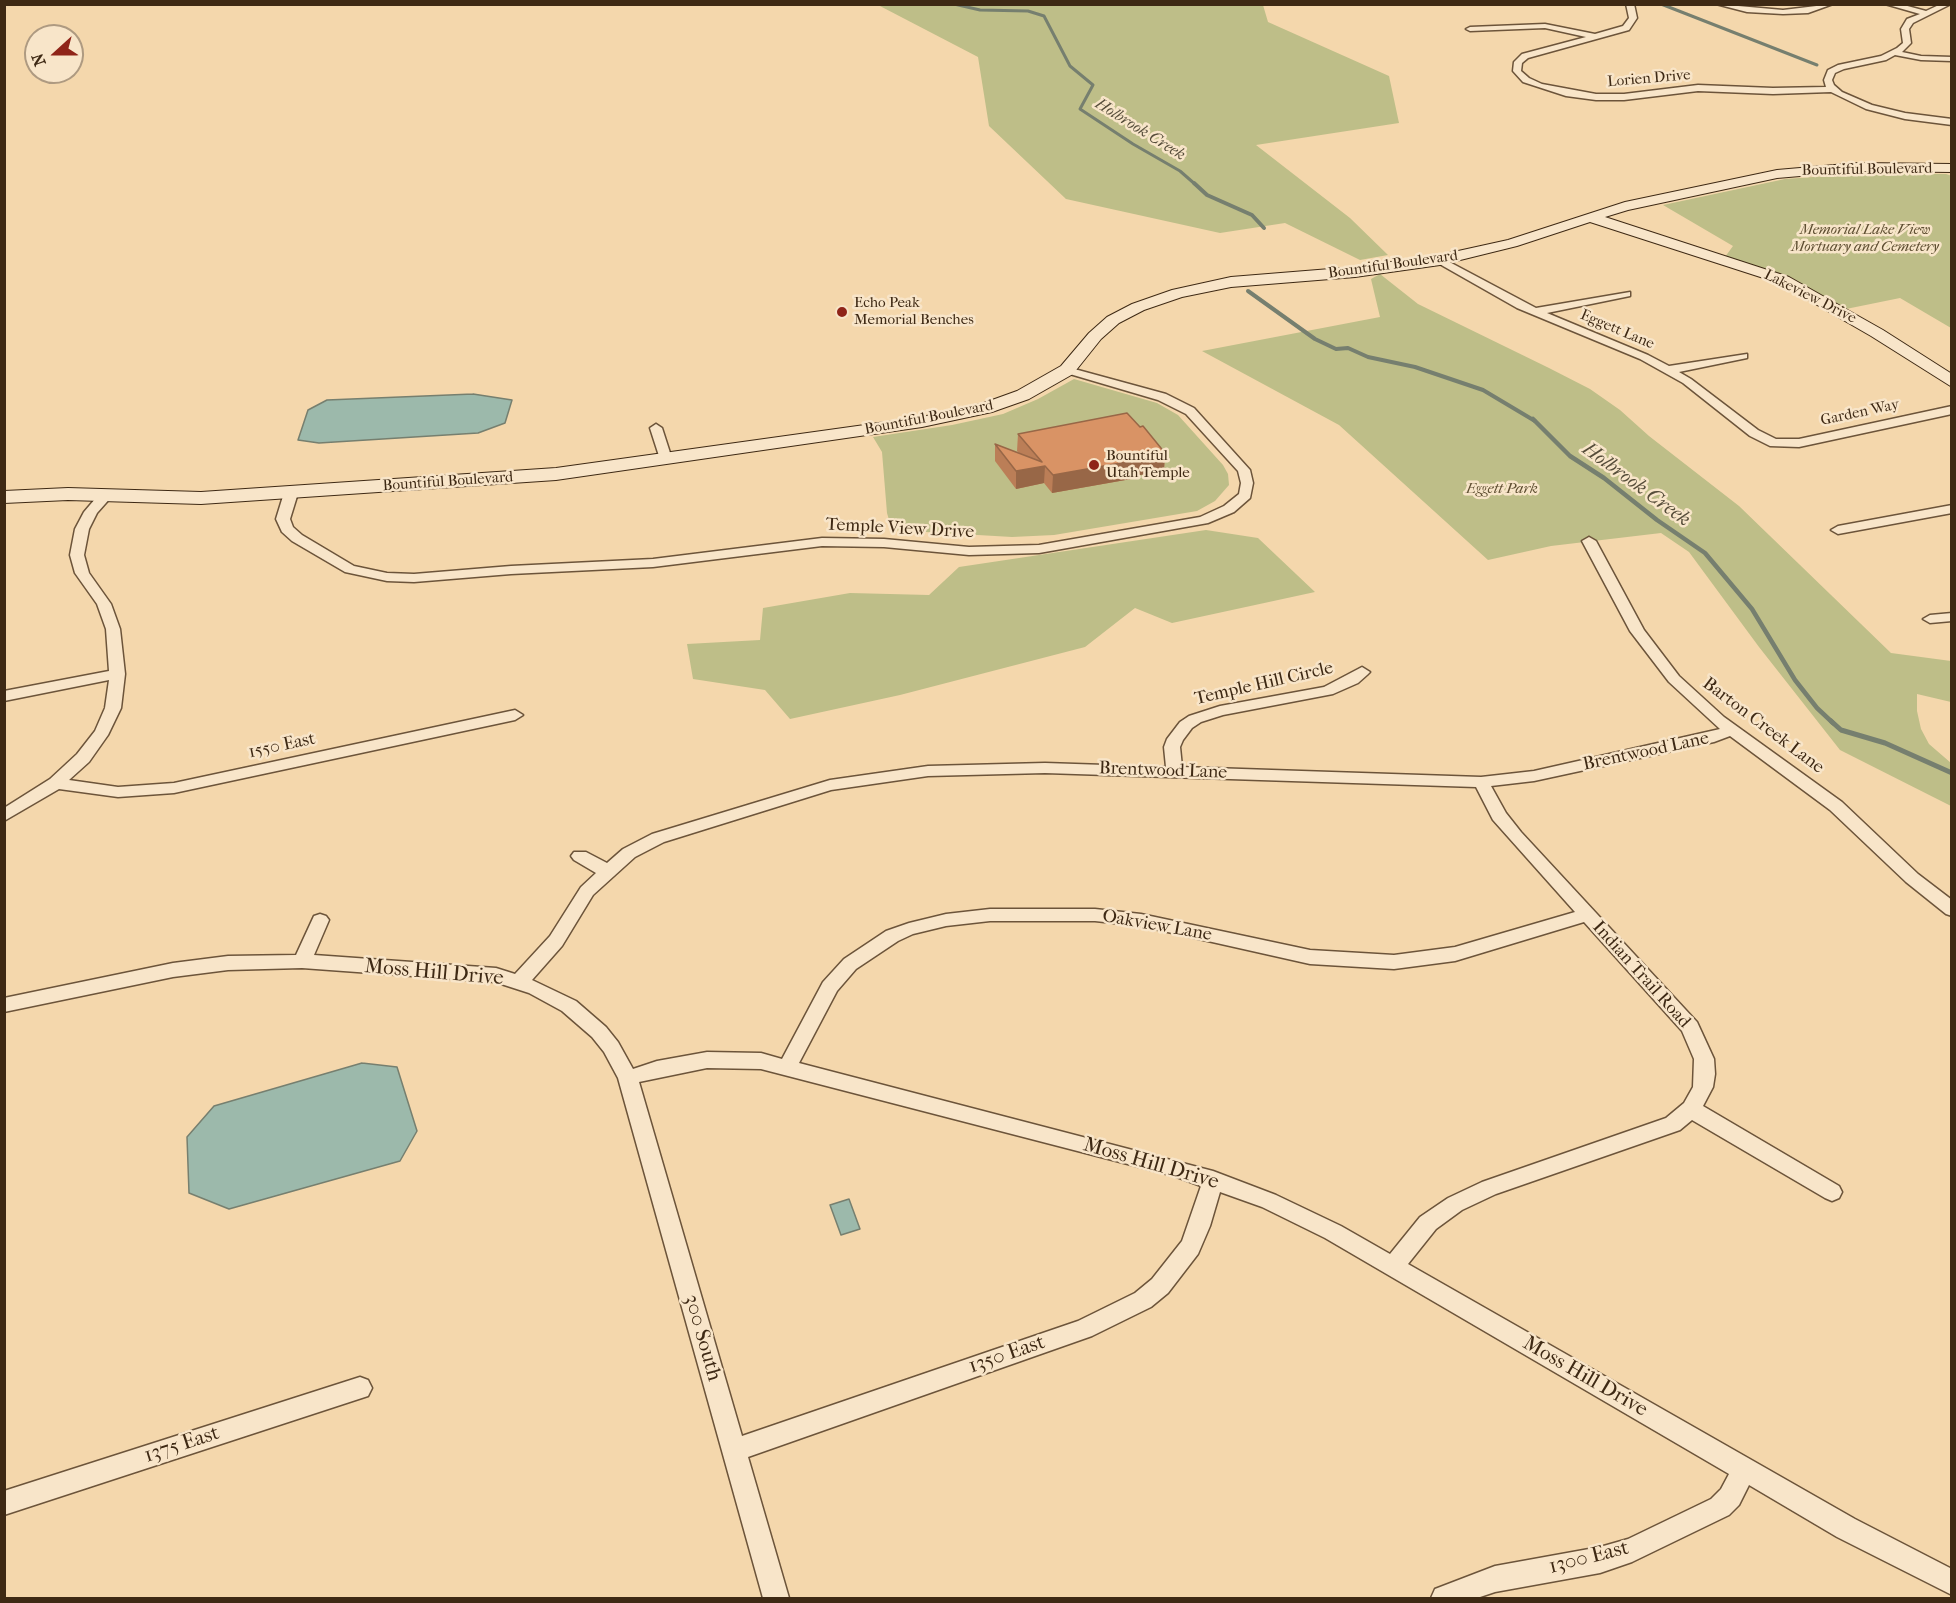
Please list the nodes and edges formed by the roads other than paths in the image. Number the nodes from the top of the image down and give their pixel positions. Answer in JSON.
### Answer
{"nodes":[{"id":1,"x":1630,"y":4,"type":"edge"},
{"id":2,"x":1719,"y":4,"type":"edge"},
{"id":3,"x":1830,"y":4,"type":"edge"},
{"id":4,"x":1888,"y":4,"type":"edge"},
{"id":5,"x":1948,"y":4,"type":"edge"},
{"id":6,"x":1926,"y":13,"type":"junction"},
{"id":7,"x":1470,"y":29,"type":"dead end"},
{"id":8,"x":1594,"y":37,"type":"junction"},
{"id":9,"x":1896,"y":53,"type":"junction"},
{"id":10,"x":1952,"y":58,"type":"edge"},
{"id":11,"x":1833,"y":89,"type":"junction"},
{"id":12,"x":1952,"y":122,"type":"edge"},
{"id":13,"x":1952,"y":168,"type":"edge"},
{"id":14,"x":1588,"y":217,"type":"junction"},
{"id":15,"x":1440,"y":260,"type":"junction"},
{"id":16,"x":1626,"y":294,"type":"dead end"},
{"id":17,"x":1535,"y":312,"type":"junction"},
{"id":18,"x":1743,"y":356,"type":"dead end"},
{"id":19,"x":1067,"y":370,"type":"junction"},
{"id":20,"x":1669,"y":370,"type":"junction"},
{"id":21,"x":1952,"y":382,"type":"edge"},
{"id":22,"x":1952,"y":410,"type":"edge"},
{"id":23,"x":656,"y":428,"type":"dead end"},
{"id":24,"x":1774,"y":442,"type":"joint"},
{"id":25,"x":666,"y":459,"type":"junction"},
{"id":26,"x":291,"y":493,"type":"junction"},
{"id":27,"x":106,"y":495,"type":"junction"},
{"id":28,"x":4,"y":497,"type":"edge"},
{"id":29,"x":1952,"y":509,"type":"edge"},
{"id":30,"x":1838,"y":530,"type":"dead end"},
{"id":31,"x":1589,"y":541,"type":"dead end"},
{"id":32,"x":1952,"y":617,"type":"edge"},
{"id":33,"x":1930,"y":620,"type":"dead end"},
{"id":34,"x":1362,"y":672,"type":"dead end"},
{"id":35,"x":117,"y":674,"type":"junction"},
{"id":36,"x":4,"y":696,"type":"edge"},
{"id":37,"x":515,"y":716,"type":"dead end"},
{"id":38,"x":1732,"y":730,"type":"junction"},
{"id":39,"x":1174,"y":771,"type":"junction"},
{"id":40,"x":1481,"y":782,"type":"junction"},
{"id":41,"x":56,"y":783,"type":"junction"},
{"id":42,"x":4,"y":816,"type":"edge"},
{"id":43,"x":580,"y":856,"type":"dead end"},
{"id":44,"x":607,"y":871,"type":"junction"},
{"id":45,"x":1952,"y":910,"type":"edge"},
{"id":46,"x":1587,"y":915,"type":"junction"},
{"id":47,"x":320,"y":920,"type":"dead end"},
{"id":48,"x":302,"y":961,"type":"junction"},
{"id":49,"x":519,"y":981,"type":"junction"},
{"id":50,"x":4,"y":1005,"type":"edge"},
{"id":51,"x":787,"y":1067,"type":"junction"},
{"id":52,"x":628,"y":1078,"type":"junction"},
{"id":53,"x":1691,"y":1109,"type":"junction"},
{"id":54,"x":1213,"y":1180,"type":"junction"},
{"id":55,"x":1832,"y":1192,"type":"dead end"},
{"id":56,"x":1393,"y":1266,"type":"junction"},
{"id":57,"x":360,"y":1388,"type":"dead end"},
{"id":58,"x":734,"y":1450,"type":"junction"},
{"id":59,"x":1745,"y":1469,"type":"junction"},
{"id":60,"x":4,"y":1503,"type":"edge"},
{"id":61,"x":1952,"y":1583,"type":"edge"},
{"id":62,"x":776,"y":1599,"type":"edge"},
{"id":63,"x":1444,"y":1599,"type":"edge"}],
"edges":[{"from":1,"to":8,"type":"street","name":"Lorien Drive"},
{"from":2,"to":3,"type":"street"},
{"from":4,"to":6,"type":"street"},
{"from":5,"to":6,"type":"street"},
{"from":6,"to":9,"type":"street"},
{"from":7,"to":8,"type":"street"},
{"from":8,"to":11,"type":"street","name":"Lorien Drive"},
{"from":9,"to":10,"type":"street"},
{"from":9,"to":11,"type":"street"},
{"from":11,"to":12,"type":"street"},
{"from":13,"to":14,"type":"main road","name":"Bountiful Boulevard"},
{"from":14,"to":15,"type":"main road","name":"Bountiful Boulevard"},
{"from":14,"to":21,"type":"main road","name":"Lakeview Drive"},
{"from":15,"to":17,"type":"street","name":"Eggett Lane"},
{"from":15,"to":19,"type":"main road","name":"Bountiful Boulevard"},
{"from":16,"to":17,"type":"street"},
{"from":17,"to":20,"type":"street","name":"Eggett Lane"},
{"from":18,"to":20,"type":"street"},
{"from":19,"to":25,"type":"main road","name":"Bountiful Boulevard"},
{"from":19,"to":26,"type":"street","name":"Temple View Drive"},
{"from":20,"to":24,"type":"street","name":"Eggett Lane"},
{"from":22,"to":24,"type":"street","name":"Garden Way"},
{"from":23,"to":25,"type":"street"},
{"from":25,"to":26,"type":"main road","name":"Bountiful Boulevard"},
{"from":26,"to":27,"type":"main road","name":"Bountiful Boulevard"},
{"from":27,"to":28,"type":"main road","name":"Bountiful Boulevard"},
{"from":27,"to":35,"type":"street"},
{"from":29,"to":30,"type":"street"},
{"from":31,"to":38,"type":"street","name":"Barton Creek Lane"},
{"from":32,"to":33,"type":"street"},
{"from":34,"to":39,"type":"street","name":"Temple Hill Circle"},
{"from":35,"to":36,"type":"street"},
{"from":35,"to":41,"type":"street"},
{"from":37,"to":41,"type":"street","name":"1550 East"},
{"from":38,"to":40,"type":"street","name":"Brentwood Lane"},
{"from":38,"to":45,"type":"street","name":"Barton Creek Lane"},
{"from":39,"to":40,"type":"street","name":"Brentwood Lane"},
{"from":39,"to":44,"type":"street","name":"Brentwood Lane"},
{"from":40,"to":46,"type":"street","name":"Indian Trail Road"},
{"from":41,"to":42,"type":"street"},
{"from":43,"to":44,"type":"street"},
{"from":44,"to":49,"type":"street","name":"Brentwood Lane"},
{"from":46,"to":51,"type":"street","name":"Oakview Lane"},
{"from":46,"to":53,"type":"street","name":"Indian Trail Road"},
{"from":47,"to":48,"type":"street"},
{"from":48,"to":49,"type":"street","name":"Moss Hill Drive"},
{"from":48,"to":50,"type":"street","name":"Moss Hill Drive"},
{"from":49,"to":52,"type":"street","name":"Moss Hill Drive"},
{"from":51,"to":52,"type":"street","name":"Moss Hill Drive"},
{"from":51,"to":54,"type":"street","name":"Moss Hill Drive"},
{"from":52,"to":58,"type":"street","name":"300 South"},
{"from":53,"to":55,"type":"street"},
{"from":53,"to":56,"type":"street","name":"Indian Trail Road"},
{"from":54,"to":56,"type":"street","name":"Moss Hill Drive"},
{"from":54,"to":58,"type":"street","name":"1350 East"},
{"from":56,"to":59,"type":"street","name":"Moss Hill Drive"},
{"from":57,"to":60,"type":"street","name":"1375 East"},
{"from":58,"to":62,"type":"street","name":"300 South"},
{"from":59,"to":61,"type":"street","name":"Moss Hill Drive"},
{"from":59,"to":63,"type":"street","name":"1300 East"}]}
